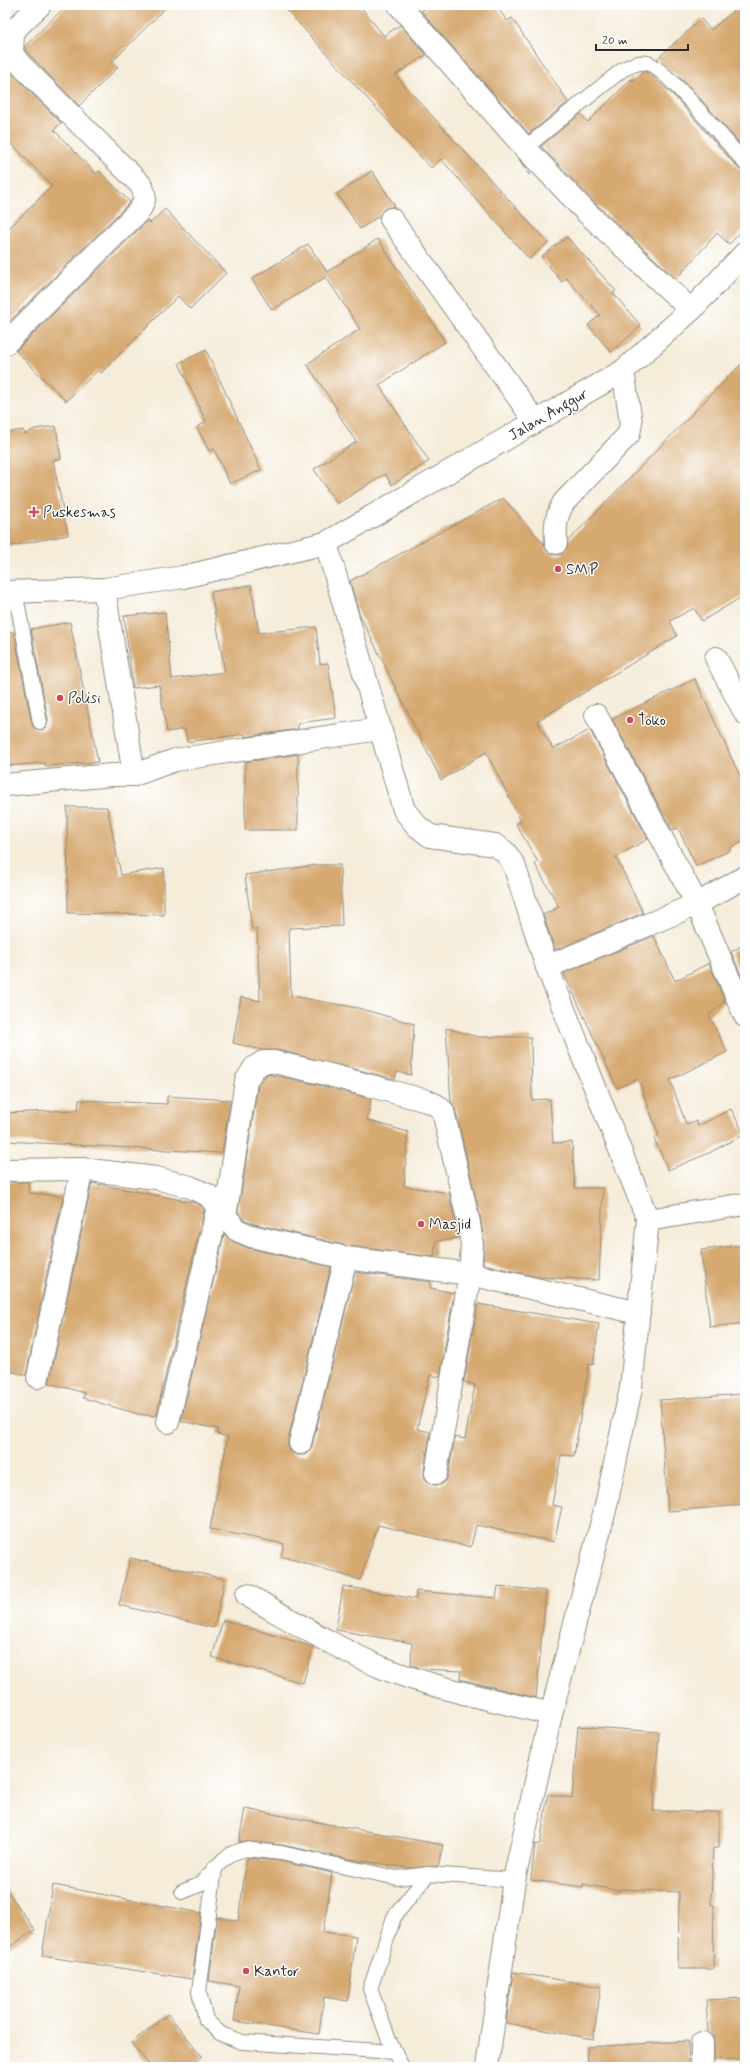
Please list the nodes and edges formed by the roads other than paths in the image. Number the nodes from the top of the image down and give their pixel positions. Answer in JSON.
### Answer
{"nodes":[{"id":1,"x":40,"y":5,"type":"edge"},
{"id":2,"x":399,"y":5,"type":"edge"},
{"id":3,"x":525,"y":148,"type":"junction"},
{"id":4,"x":745,"y":163,"type":"edge"},
{"id":5,"x":391,"y":219,"type":"dead end"},
{"id":6,"x":745,"y":253,"type":"edge"},
{"id":7,"x":691,"y":310,"type":"junction"},
{"id":8,"x":5,"y":344,"type":"edge"},
{"id":9,"x":622,"y":371,"type":"junction"},
{"id":10,"x":535,"y":421,"type":"junction"},
{"id":11,"x":326,"y":543,"type":"junction"},
{"id":12,"x":556,"y":543,"type":"dead end"},
{"id":13,"x":104,"y":590,"type":"junction"},
{"id":14,"x":10,"y":591,"type":"edge"},
{"id":15,"x":716,"y":658,"type":"dead end"},
{"id":16,"x":745,"y":713,"type":"edge"},
{"id":17,"x":596,"y":715,"type":"dead end"},
{"id":18,"x":40,"y":722,"type":"dead end"},
{"id":19,"x":379,"y":729,"type":"junction"},
{"id":20,"x":134,"y":775,"type":"junction"},
{"id":21,"x":5,"y":785,"type":"edge"},
{"id":22,"x":745,"y":876,"type":"edge"},
{"id":23,"x":697,"y":904,"type":"junction"},
{"id":24,"x":547,"y":967,"type":"junction"},
{"id":25,"x":745,"y":1016,"type":"edge"},
{"id":26,"x":82,"y":1169,"type":"junction"},
{"id":27,"x":5,"y":1170,"type":"edge"},
{"id":28,"x":745,"y":1204,"type":"edge"},
{"id":29,"x":221,"y":1212,"type":"junction"},
{"id":30,"x":648,"y":1220,"type":"junction"},
{"id":31,"x":346,"y":1258,"type":"junction"},
{"id":32,"x":470,"y":1274,"type":"junction"},
{"id":33,"x":639,"y":1313,"type":"junction"},
{"id":34,"x":38,"y":1377,"type":"dead end"},
{"id":35,"x":168,"y":1422,"type":"dead end"},
{"id":36,"x":300,"y":1443,"type":"dead end"},
{"id":37,"x":436,"y":1472,"type":"dead end"},
{"id":38,"x":247,"y":1595,"type":"dead end"},
{"id":39,"x":550,"y":1714,"type":"junction"},
{"id":40,"x":215,"y":1867,"type":"junction"},
{"id":41,"x":428,"y":1874,"type":"junction"},
{"id":42,"x":514,"y":1880,"type":"junction"},
{"id":43,"x":182,"y":1892,"type":"dead end"},
{"id":44,"x":702,"y":2043,"type":"dead end"},
{"id":45,"x":395,"y":2052,"type":"junction"},
{"id":46,"x":402,"y":2067,"type":"edge"},
{"id":47,"x":487,"y":2067,"type":"edge"},
{"id":48,"x":702,"y":2067,"type":"edge"}],
"edges":[{"from":1,"to":8,"type":"street"},
{"from":2,"to":3,"type":"street"},
{"from":3,"to":4,"type":"lane"},
{"from":3,"to":7,"type":"street"},
{"from":5,"to":10,"type":"street"},
{"from":6,"to":7,"type":"street","name":"Jalan Anggur"},
{"from":7,"to":9,"type":"street","name":"Jalan Anggur"},
{"from":9,"to":10,"type":"street","name":"Jalan Anggur"},
{"from":9,"to":12,"type":"street"},
{"from":10,"to":11,"type":"street","name":"Jalan Anggur"},
{"from":11,"to":13,"type":"street","name":"Jalan Anggur"},
{"from":11,"to":19,"type":"street"},
{"from":13,"to":14,"type":"street","name":"Jalan Anggur"},
{"from":13,"to":20,"type":"street"},
{"from":14,"to":18,"type":"lane"},
{"from":15,"to":16,"type":"street"},
{"from":17,"to":23,"type":"street"},
{"from":19,"to":20,"type":"street"},
{"from":19,"to":24,"type":"street"},
{"from":20,"to":21,"type":"street"},
{"from":22,"to":23,"type":"street"},
{"from":23,"to":24,"type":"street"},
{"from":23,"to":25,"type":"street"},
{"from":24,"to":30,"type":"street"},
{"from":26,"to":27,"type":"street"},
{"from":26,"to":29,"type":"street"},
{"from":26,"to":34,"type":"street"},
{"from":28,"to":30,"type":"street"},
{"from":29,"to":31,"type":"street"},
{"from":29,"to":32,"type":"street"},
{"from":29,"to":35,"type":"street"},
{"from":30,"to":33,"type":"street"},
{"from":31,"to":32,"type":"street"},
{"from":31,"to":36,"type":"street"},
{"from":32,"to":33,"type":"street"},
{"from":32,"to":37,"type":"street"},
{"from":33,"to":39,"type":"street"},
{"from":38,"to":39,"type":"street"},
{"from":39,"to":42,"type":"street"},
{"from":40,"to":41,"type":"lane"},
{"from":40,"to":43,"type":"lane"},
{"from":40,"to":45,"type":"lane"},
{"from":41,"to":42,"type":"lane"},
{"from":41,"to":45,"type":"lane"},
{"from":42,"to":47,"type":"street"},
{"from":44,"to":48,"type":"street"},
{"from":45,"to":46,"type":"lane"}]}
